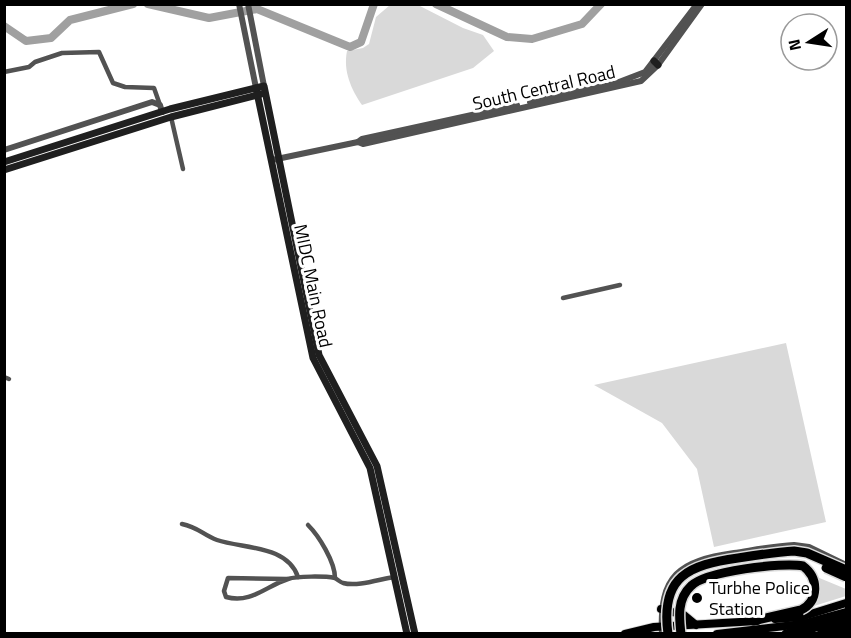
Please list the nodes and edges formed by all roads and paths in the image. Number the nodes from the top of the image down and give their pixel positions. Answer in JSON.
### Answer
{"nodes":[{"id":1,"x":239,"y":4,"type":"edge"},
{"id":2,"x":248,"y":4,"type":"edge"},
{"id":3,"x":697,"y":4,"type":"edge"},
{"id":4,"x":702,"y":4,"type":"edge"},
{"id":5,"x":656,"y":63,"type":"junction"},
{"id":6,"x":4,"y":72,"type":"edge"},
{"id":7,"x":261,"y":91,"type":"junction"},
{"id":8,"x":161,"y":108,"type":"junction"},
{"id":9,"x":171,"y":117,"type":"junction"},
{"id":10,"x":4,"y":150,"type":"edge"},
{"id":11,"x":276,"y":159,"type":"junction"},
{"id":12,"x":4,"y":162,"type":"edge"},
{"id":13,"x":183,"y":169,"type":"dead end"},
{"id":14,"x":4,"y":170,"type":"edge"},
{"id":15,"x":620,"y":285,"type":"dead end"},
{"id":16,"x":563,"y":298,"type":"dead end"},
{"id":17,"x":182,"y":525,"type":"dead end"},
{"id":18,"x":308,"y":525,"type":"dead end"},
{"id":19,"x":386,"y":525,"type":"junction"},
{"id":20,"x":846,"y":565,"type":"edge"},
{"id":21,"x":846,"y":570,"type":"edge"},
{"id":22,"x":298,"y":577,"type":"junction"},
{"id":23,"x":394,"y":577,"type":"junction"},
{"id":24,"x":846,"y":577,"type":"edge"},
{"id":25,"x":335,"y":578,"type":"junction"},
{"id":26,"x":287,"y":579,"type":"junction"},
{"id":27,"x":846,"y":603,"type":"edge"},
{"id":28,"x":661,"y":609,"type":"junction"},
{"id":29,"x":846,"y":612,"type":"edge"},
{"id":30,"x":846,"y":620,"type":"edge"},
{"id":31,"x":753,"y":621,"type":"junction"},
{"id":32,"x":846,"y":628,"type":"edge"},
{"id":33,"x":695,"y":629,"type":"edge"},
{"id":34,"x":664,"y":631,"type":"edge"},
{"id":35,"x":407,"y":633,"type":"edge"},
{"id":36,"x":415,"y":633,"type":"edge"},
{"id":37,"x":625,"y":633,"type":"edge"},
{"id":38,"x":674,"y":633,"type":"edge"},
{"id":39,"x":681,"y":633,"type":"edge"},
{"id":40,"x":717,"y":633,"type":"edge"},
{"id":41,"x":786,"y":633,"type":"edge"},
{"id":42,"x":821,"y":633,"type":"edge"}],
"edges":[{"from":1,"to":7,"type":"street","name":"MIDC Main Road"},
{"from":2,"to":7,"type":"street","name":"MIDC Main Road"},
{"from":3,"to":5,"type":"street","name":"South Central Road"},
{"from":4,"to":5,"type":"street","name":"South Central Road"},
{"from":5,"to":11,"type":"street","name":"South Central Road"},
{"from":6,"to":8,"type":"street"},
{"from":7,"to":8,"type":"main road"},
{"from":7,"to":9,"type":"main road"},
{"from":7,"to":11,"type":"main road","name":"MIDC Main Road"},
{"from":8,"to":10,"type":"street"},
{"from":8,"to":12,"type":"main road"},
{"from":9,"to":13,"type":"street"},
{"from":9,"to":14,"type":"main road"},
{"from":11,"to":19,"type":"main road","name":"MIDC Main Road"},
{"from":15,"to":16,"type":"street"},
{"from":17,"to":22,"type":"street"},
{"from":18,"to":25,"type":"street"},
{"from":19,"to":23,"type":"main road","name":"MIDC Main Road"},
{"from":19,"to":36,"type":"main road","name":"MIDC Main Road"},
{"from":20,"to":28,"type":"street"},
{"from":21,"to":34,"type":"highway","bridge":true},
{"from":22,"to":25,"type":"street"},
{"from":22,"to":26,"type":"street"},
{"from":23,"to":25,"type":"street"},
{"from":23,"to":35,"type":"main road","name":"MIDC Main Road"},
{"from":24,"to":38,"type":"highway","bridge":true},
{"from":26,"to":26,"type":"street"},
{"from":27,"to":31,"type":"main road"},
{"from":28,"to":33,"type":"main road"},
{"from":28,"to":34,"type":"street"},
{"from":29,"to":40,"type":"main road"},
{"from":30,"to":41,"type":"highway"},
{"from":31,"to":33,"type":"main road"},
{"from":31,"to":39,"type":"highway","bridge":true},
{"from":32,"to":42,"type":"highway"},
{"from":33,"to":34,"type":"main road"},
{"from":34,"to":37,"type":"main road"}]}
